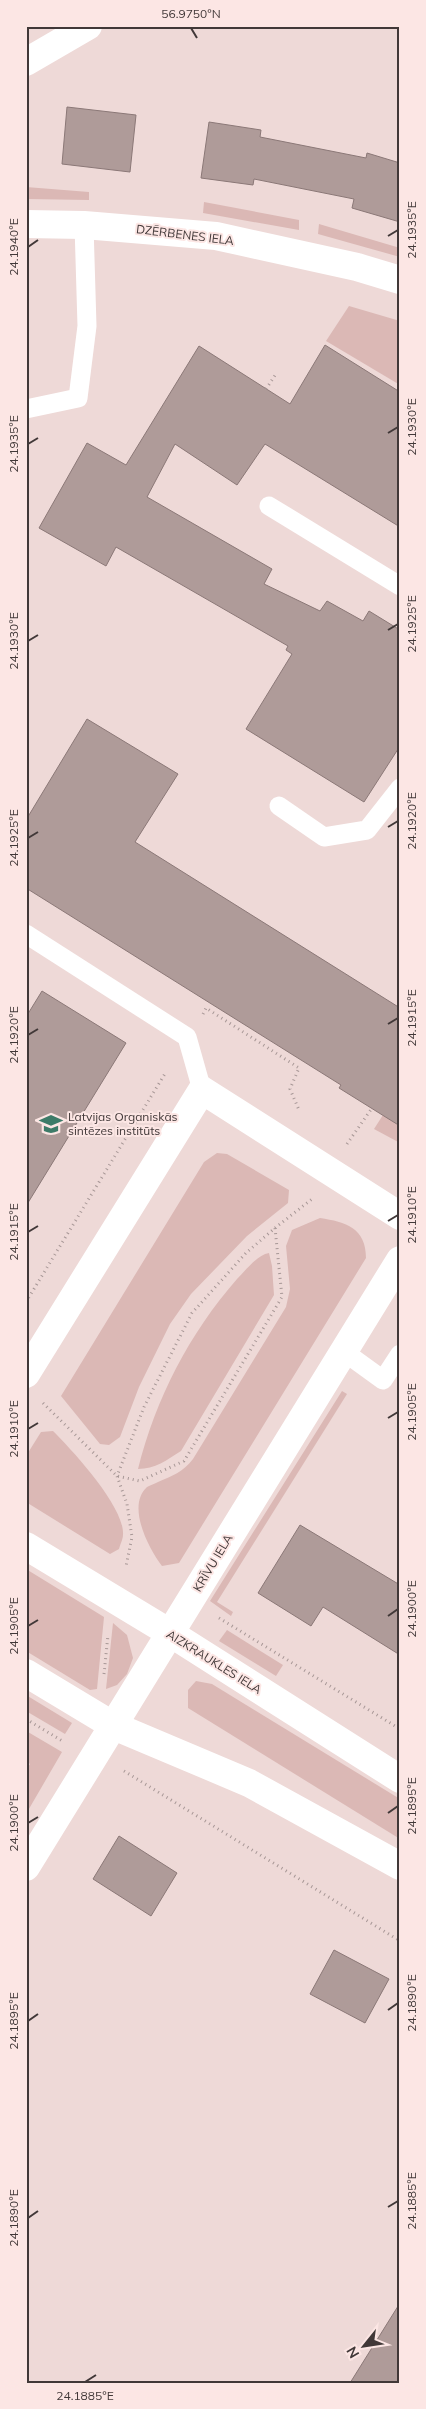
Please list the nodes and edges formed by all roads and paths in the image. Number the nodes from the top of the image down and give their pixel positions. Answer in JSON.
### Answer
{"nodes":[{"id":1,"x":88,"y":26,"type":"edge"},
{"id":2,"x":26,"y":62,"type":"edge"},
{"id":3,"x":26,"y":224,"type":"edge"},
{"id":4,"x":84,"y":225,"type":"junction"},
{"id":5,"x":400,"y":280,"type":"edge"},
{"id":6,"x":276,"y":374,"type":"dead end"},
{"id":7,"x":266,"y":389,"type":"dead end"},
{"id":8,"x":26,"y":409,"type":"edge"},
{"id":9,"x":269,"y":506,"type":"dead end"},
{"id":10,"x":400,"y":586,"type":"edge"},
{"id":11,"x":400,"y":788,"type":"edge"},
{"id":12,"x":279,"y":806,"type":"dead end"},
{"id":13,"x":26,"y":934,"type":"edge"},
{"id":14,"x":202,"y":1090,"type":"junction"},
{"id":15,"x":372,"y":1108,"type":"dead end"},
{"id":16,"x":348,"y":1142,"type":"dead end"},
{"id":17,"x":400,"y":1216,"type":"edge"},
{"id":18,"x":400,"y":1260,"type":"edge"},
{"id":19,"x":343,"y":1351,"type":"junction"},
{"id":20,"x":400,"y":1354,"type":"edge"},
{"id":21,"x":26,"y":1374,"type":"edge"},
{"id":22,"x":40,"y":1400,"type":"dead end"},
{"id":23,"x":117,"y":1476,"type":"junction"},
{"id":24,"x":26,"y":1546,"type":"edge"},
{"id":25,"x":124,"y":1573,"type":"dead end"},
{"id":26,"x":212,"y":1613,"type":"dead end"},
{"id":27,"x":109,"y":1630,"type":"dead end"},
{"id":28,"x":170,"y":1633,"type":"junction"},
{"id":29,"x":26,"y":1673,"type":"edge"},
{"id":30,"x":103,"y":1679,"type":"dead end"},
{"id":31,"x":26,"y":1719,"type":"edge"},
{"id":32,"x":114,"y":1726,"type":"junction"},
{"id":33,"x":400,"y":1729,"type":"edge"},
{"id":34,"x":69,"y":1746,"type":"dead end"},
{"id":35,"x":119,"y":1769,"type":"dead end"},
{"id":36,"x":400,"y":1779,"type":"edge"},
{"id":37,"x":400,"y":1866,"type":"edge"},
{"id":38,"x":26,"y":1867,"type":"edge"},
{"id":39,"x":400,"y":1941,"type":"edge"}],
"edges":[{"from":1,"to":2,"type":"street"},
{"from":3,"to":4,"type":"street","name":"DZĒRBENES IELA"},
{"from":4,"to":5,"type":"street","name":"DZĒRBENES IELA"},
{"from":4,"to":8,"type":"lane"},
{"from":6,"to":7,"type":"path"},
{"from":9,"to":10,"type":"lane"},
{"from":11,"to":12,"type":"lane"},
{"from":13,"to":14,"type":"lane"},
{"from":14,"to":17,"type":"street"},
{"from":14,"to":21,"type":"street"},
{"from":15,"to":16,"type":"path"},
{"from":18,"to":19,"type":"street","name":"KRĪVU IELA"},
{"from":19,"to":20,"type":"lane"},
{"from":19,"to":28,"type":"street","name":"KRĪVU IELA"},
{"from":22,"to":23,"type":"path"},
{"from":23,"to":23,"type":"path"},
{"from":23,"to":25,"type":"path"},
{"from":24,"to":28,"type":"street","name":"AIZKRAUKLES IELA"},
{"from":26,"to":33,"type":"path"},
{"from":27,"to":30,"type":"path"},
{"from":28,"to":32,"type":"street","name":"KRĪVU IELA"},
{"from":28,"to":36,"type":"street","name":"AIZKRAUKLES IELA"},
{"from":29,"to":32,"type":"street"},
{"from":31,"to":34,"type":"path"},
{"from":32,"to":37,"type":"street"},
{"from":32,"to":38,"type":"street","name":"KRĪVU IELA"},
{"from":35,"to":39,"type":"path"}]}
